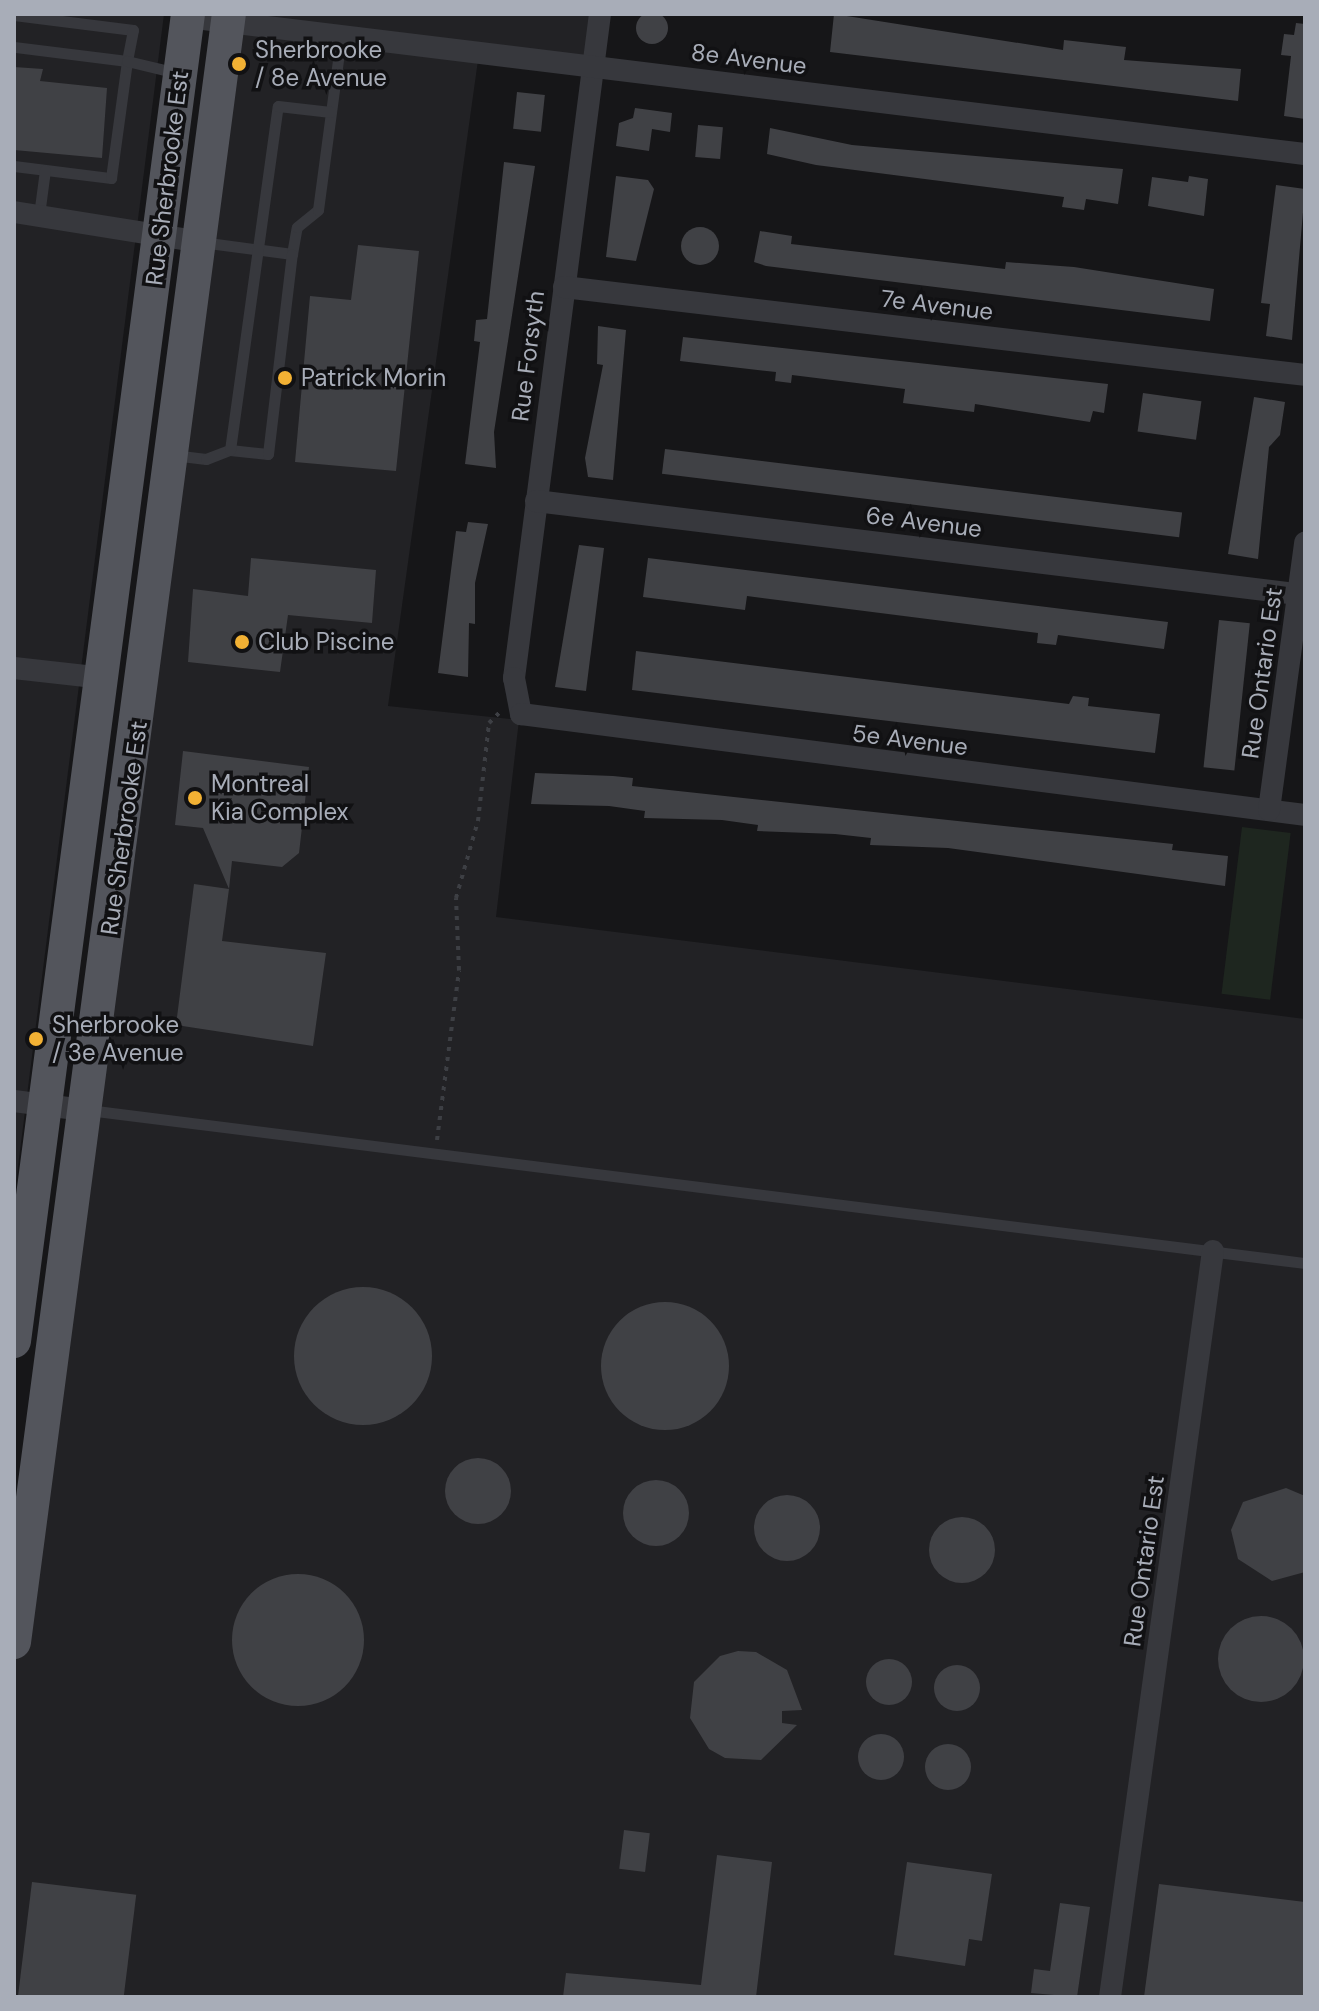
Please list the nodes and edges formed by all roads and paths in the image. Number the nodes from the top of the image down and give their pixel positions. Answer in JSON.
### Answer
{"nodes":[{"id":1,"x":600,"y":14,"type":"edge"},
{"id":2,"x":14,"y":15,"type":"edge"},
{"id":3,"x":188,"y":16,"type":"edge"},
{"id":4,"x":228,"y":19,"type":"edge"},
{"id":5,"x":341,"y":37,"type":"junction"},
{"id":6,"x":14,"y":47,"type":"edge"},
{"id":7,"x":127,"y":61,"type":"junction"},
{"id":8,"x":593,"y":66,"type":"junction"},
{"id":9,"x":180,"y":73,"type":"junction"},
{"id":10,"x":331,"y":112,"type":"junction"},
{"id":11,"x":1305,"y":154,"type":"edge"},
{"id":12,"x":14,"y":166,"type":"edge"},
{"id":13,"x":45,"y":170,"type":"junction"},
{"id":14,"x":14,"y":212,"type":"edge"},
{"id":15,"x":39,"y":215,"type":"junction"},
{"id":16,"x":160,"y":235,"type":"junction"},
{"id":17,"x":196,"y":241,"type":"junction"},
{"id":18,"x":257,"y":250,"type":"junction"},
{"id":19,"x":292,"y":254,"type":"junction"},
{"id":20,"x":564,"y":287,"type":"junction"},
{"id":21,"x":144,"y":361,"type":"junction"},
{"id":22,"x":182,"y":361,"type":"junction"},
{"id":23,"x":1305,"y":375,"type":"edge"},
{"id":24,"x":132,"y":449,"type":"junction"},
{"id":25,"x":230,"y":450,"type":"junction"},
{"id":26,"x":172,"y":455,"type":"junction"},
{"id":27,"x":536,"y":501,"type":"junction"},
{"id":28,"x":1305,"y":542,"type":"edge"},
{"id":29,"x":1302,"y":595,"type":"edge"},
{"id":30,"x":14,"y":668,"type":"edge"},
{"id":31,"x":103,"y":678,"type":"junction"},
{"id":32,"x":144,"y":682,"type":"junction"},
{"id":33,"x":508,"y":708,"type":"junction"},
{"id":34,"x":1269,"y":810,"type":"junction"},
{"id":35,"x":1305,"y":815,"type":"edge"},
{"id":36,"x":31,"y":1103,"type":"edge"},
{"id":37,"x":83,"y":1110,"type":"junction"},
{"id":38,"x":437,"y":1134,"type":"dead end"},
{"id":39,"x":1213,"y":1251,"type":"junction"},
{"id":40,"x":1305,"y":1263,"type":"edge"},
{"id":41,"x":14,"y":1341,"type":"edge"},
{"id":42,"x":14,"y":1642,"type":"edge"},
{"id":43,"x":1110,"y":1997,"type":"edge"}],
"edges":[{"from":1,"to":8,"type":"street","name":"Rue Forsyth"},
{"from":2,"to":7,"type":"lane"},
{"from":3,"to":4,"type":"street","name":"8e Avenue"},
{"from":3,"to":9,"type":"main road","name":"Rue Sherbrooke Est"},
{"from":4,"to":5,"type":"street","name":"8e Avenue"},
{"from":4,"to":17,"type":"main road","name":"Rue Sherbrooke Est"},
{"from":5,"to":8,"type":"street","name":"8e Avenue"},
{"from":5,"to":10,"type":"lane"},
{"from":6,"to":7,"type":"lane"},
{"from":7,"to":9,"type":"lane"},
{"from":7,"to":13,"type":"lane"},
{"from":8,"to":11,"type":"street","name":"8e Avenue"},
{"from":8,"to":20,"type":"street","name":"Rue Forsyth"},
{"from":9,"to":16,"type":"main road","name":"Rue Sherbrooke Est"},
{"from":10,"to":18,"type":"lane"},
{"from":10,"to":19,"type":"lane"},
{"from":12,"to":13,"type":"lane"},
{"from":13,"to":15,"type":"lane"},
{"from":14,"to":15,"type":"street"},
{"from":15,"to":16,"type":"street"},
{"from":16,"to":17,"type":"street"},
{"from":16,"to":21,"type":"main road","name":"Rue Sherbrooke Est"},
{"from":17,"to":18,"type":"lane"},
{"from":17,"to":22,"type":"main road","name":"Rue Sherbrooke Est"},
{"from":18,"to":19,"type":"lane"},
{"from":18,"to":25,"type":"lane"},
{"from":19,"to":25,"type":"lane"},
{"from":20,"to":23,"type":"street","name":"7e Avenue"},
{"from":20,"to":27,"type":"street","name":"Rue Forsyth"},
{"from":21,"to":22,"type":"main road"},
{"from":21,"to":24,"type":"main road","name":"Rue Sherbrooke Est"},
{"from":22,"to":26,"type":"main road","name":"Rue Sherbrooke Est"},
{"from":24,"to":26,"type":"main road"},
{"from":24,"to":31,"type":"main road","name":"Rue Sherbrooke Est"},
{"from":25,"to":26,"type":"lane"},
{"from":26,"to":32,"type":"main road","name":"Rue Sherbrooke Est"},
{"from":27,"to":29,"type":"street","name":"6e Avenue"},
{"from":27,"to":33,"type":"street","name":"Rue Forsyth"},
{"from":28,"to":29,"type":"street","name":"Rue Ontario Est"},
{"from":29,"to":34,"type":"street","name":"Rue Ontario Est"},
{"from":30,"to":31,"type":"street"},
{"from":31,"to":32,"type":"main road"},
{"from":31,"to":36,"type":"main road","name":"Rue Sherbrooke Est"},
{"from":32,"to":37,"type":"main road","name":"Rue Sherbrooke Est"},
{"from":33,"to":34,"type":"street","name":"5e Avenue"},
{"from":33,"to":38,"type":"path"},
{"from":34,"to":35,"type":"street","name":"5e Avenue"},
{"from":36,"to":37,"type":"street"},
{"from":36,"to":41,"type":"main road","name":"Rue Sherbrooke Est"},
{"from":37,"to":39,"type":"lane"},
{"from":37,"to":42,"type":"main road","name":"Rue Sherbrooke Est"},
{"from":39,"to":40,"type":"lane"},
{"from":39,"to":43,"type":"street","name":"Rue Ontario Est"}]}
